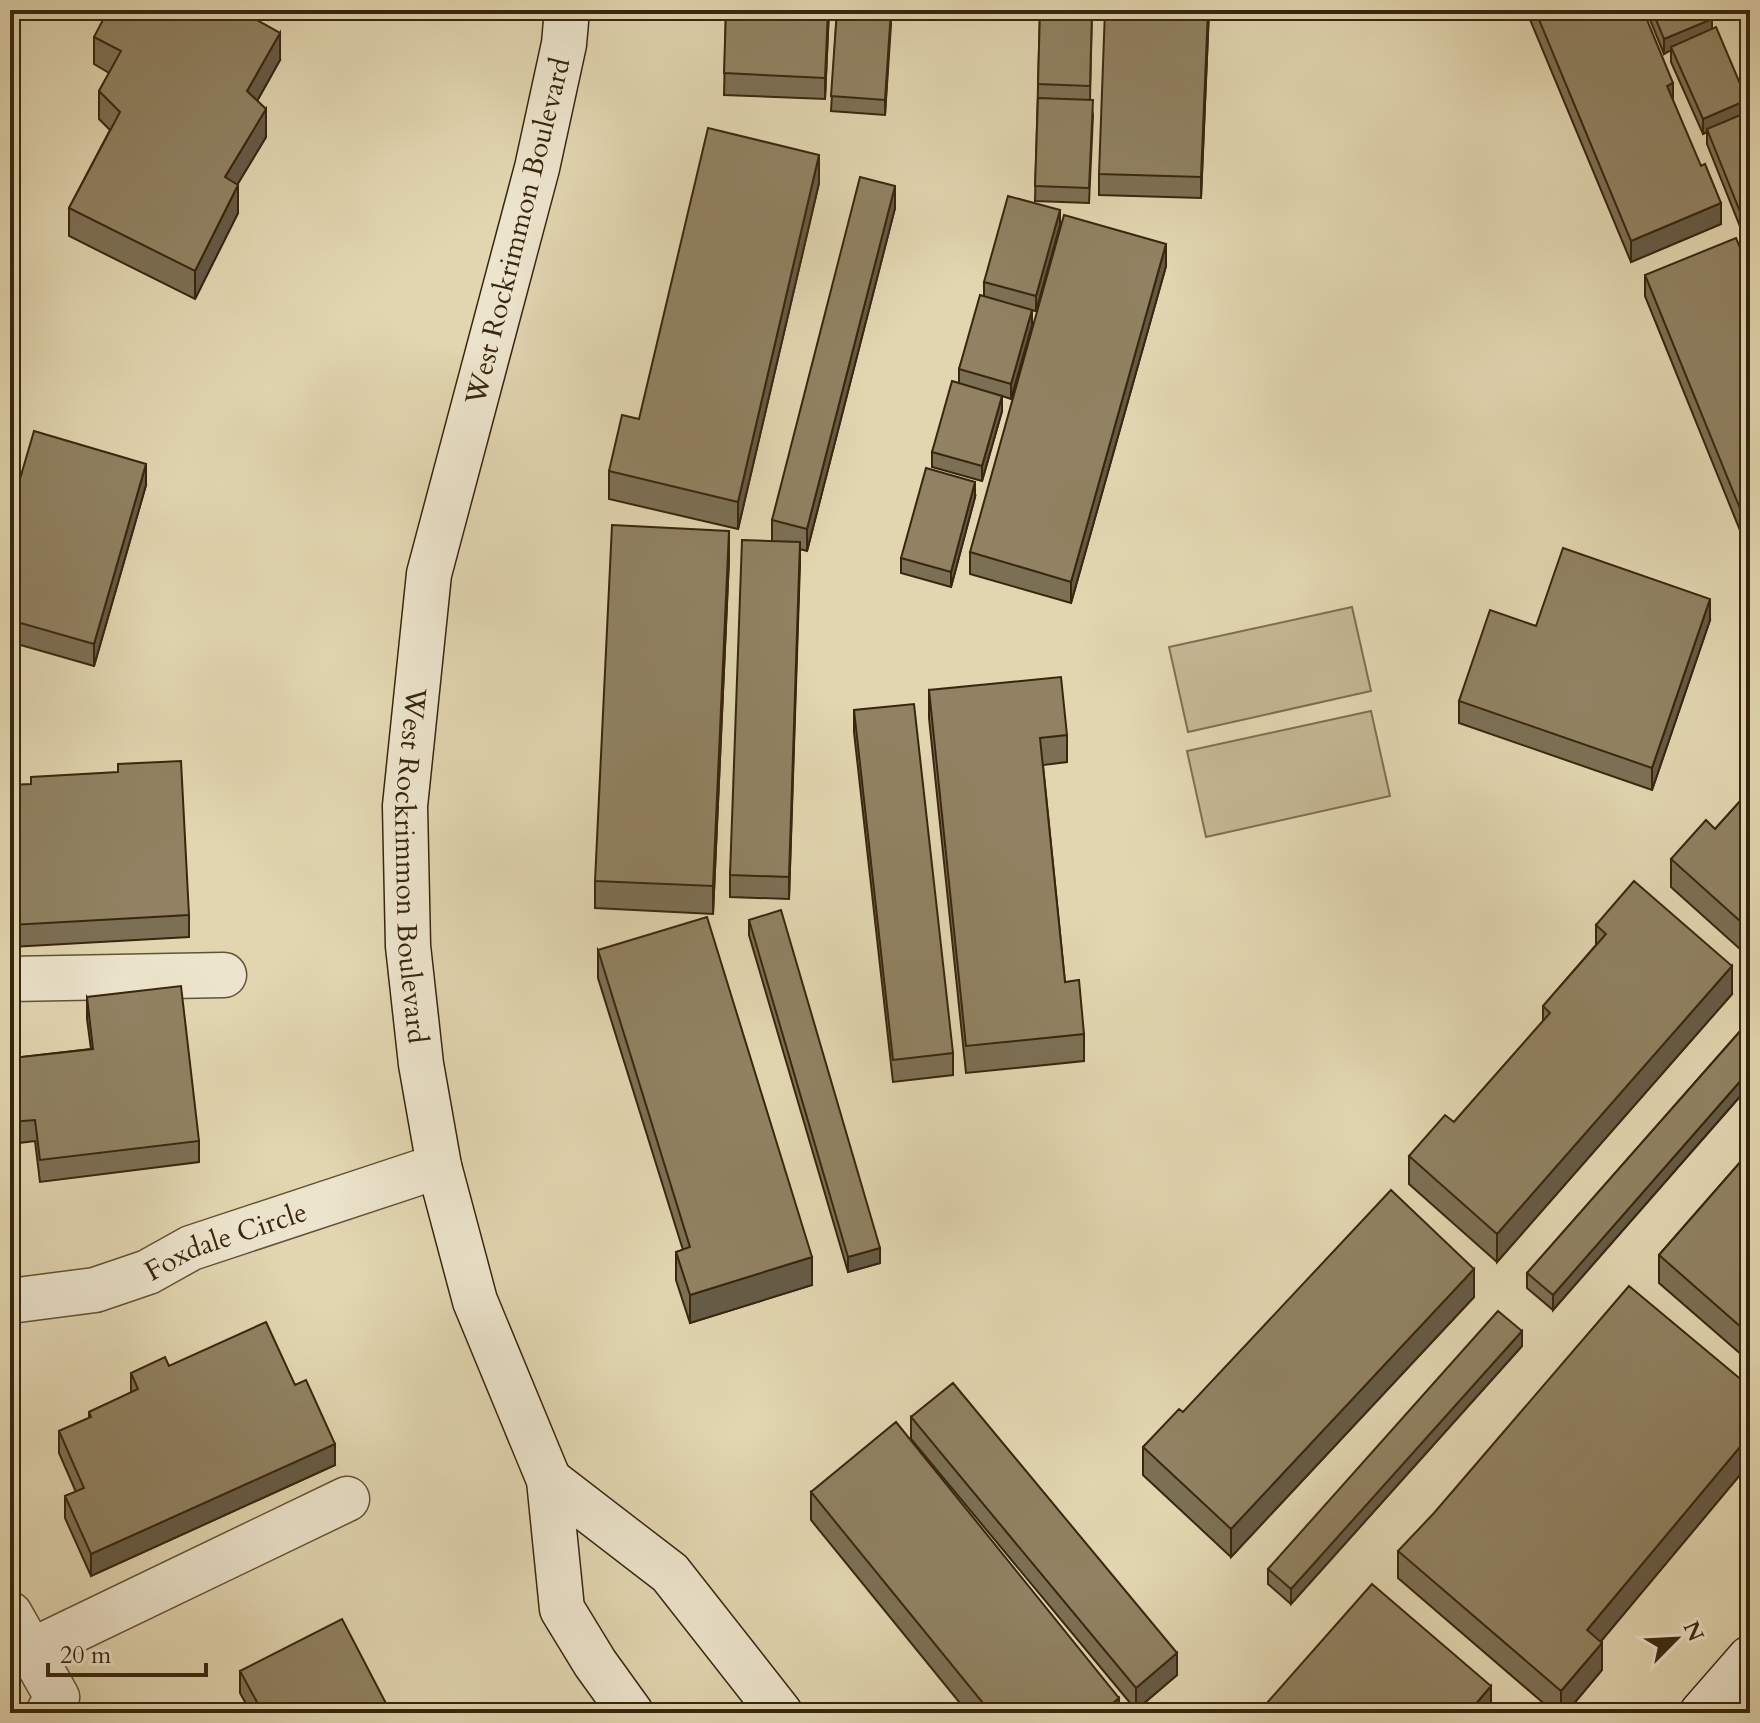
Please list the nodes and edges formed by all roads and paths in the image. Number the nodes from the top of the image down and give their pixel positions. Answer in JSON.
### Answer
{"nodes":[{"id":1,"x":567,"y":10,"type":"edge"},
{"id":2,"x":224,"y":975,"type":"dead end"},
{"id":3,"x":10,"y":979,"type":"edge"},
{"id":4,"x":439,"y":1166,"type":"junction"},
{"id":5,"x":10,"y":1301,"type":"edge"},
{"id":6,"x":549,"y":1480,"type":"junction"},
{"id":7,"x":347,"y":1499,"type":"dead end"},
{"id":8,"x":20,"y":1633,"type":"edge"},
{"id":9,"x":1750,"y":1658,"type":"edge"},
{"id":10,"x":48,"y":1713,"type":"edge"},
{"id":11,"x":631,"y":1713,"type":"edge"},
{"id":12,"x":780,"y":1713,"type":"edge"},
{"id":13,"x":1702,"y":1713,"type":"edge"}],
"edges":[{"from":1,"to":4,"type":"main road","name":"West Rockrimmon Boulevard"},
{"from":2,"to":3,"type":"main road"},
{"from":4,"to":5,"type":"main road","name":"Foxdale Circle"},
{"from":4,"to":6,"type":"main road","name":"West Rockrimmon Boulevard"},
{"from":6,"to":11,"type":"main road","name":"West Rockrimmon Boulevard"},
{"from":6,"to":12,"type":"main road","name":"West Rockrimmon Boulevard"},
{"from":7,"to":8,"type":"main road"},
{"from":8,"to":10,"type":"main road"},
{"from":9,"to":13,"type":"main road"}]}
